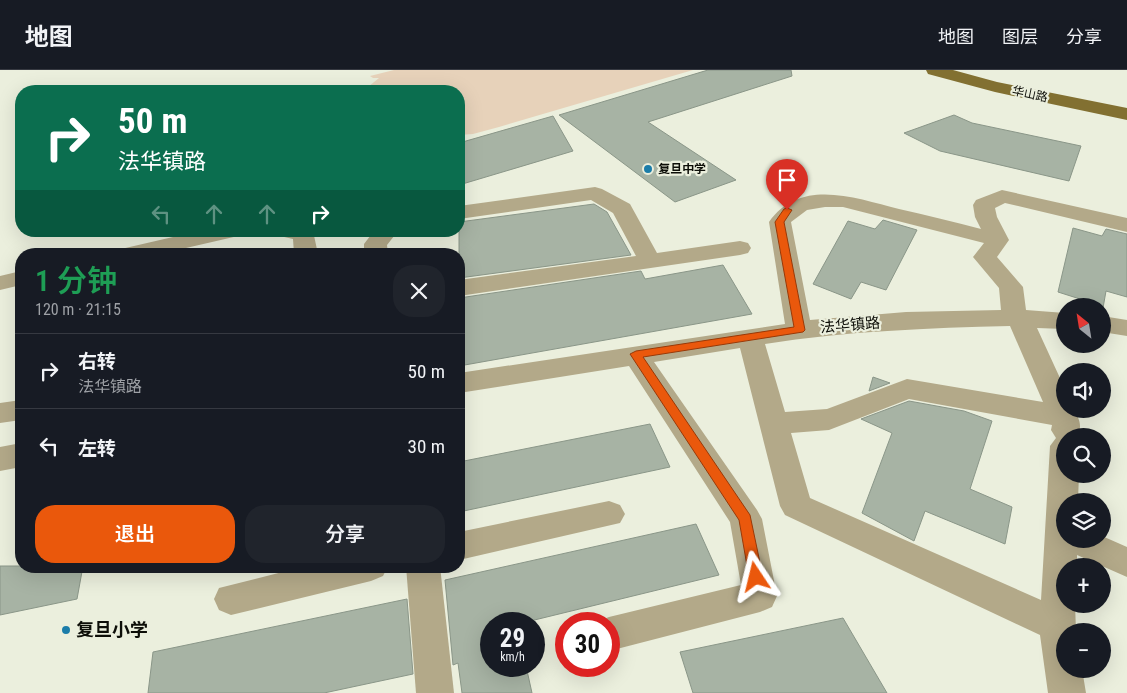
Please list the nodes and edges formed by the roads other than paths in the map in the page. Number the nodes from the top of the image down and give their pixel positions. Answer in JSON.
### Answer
{"nodes":[{"id":1,"x":934,"y":70,"type":"edge"},
{"id":2,"x":971,"y":70,"type":"edge"},
{"id":3,"x":1127,"y":100,"type":"edge"},
{"id":4,"x":1127,"y":114,"type":"edge"},
{"id":5,"x":465,"y":211,"type":"edge"},
{"id":6,"x":1127,"y":225,"type":"edge"},
{"id":7,"x":204,"y":237,"type":"edge"},
{"id":8,"x":381,"y":237,"type":"edge"},
{"id":9,"x":998,"y":240,"type":"junction"},
{"id":10,"x":155,"y":248,"type":"edge"},
{"id":11,"x":375,"y":248,"type":"edge"},
{"id":12,"x":740,"y":248,"type":"dead end"},
{"id":13,"x":650,"y":261,"type":"junction"},
{"id":14,"x":15,"y":279,"type":"edge"},
{"id":15,"x":0,"y":283,"type":"edge"},
{"id":16,"x":465,"y":287,"type":"edge"},
{"id":17,"x":1017,"y":318,"type":"junction"},
{"id":18,"x":1056,"y":320,"type":"edge"},
{"id":19,"x":1111,"y":325,"type":"edge"},
{"id":20,"x":1127,"y":328,"type":"edge"},
{"id":21,"x":799,"y":330,"type":"junction"},
{"id":22,"x":750,"y":337,"type":"junction"},
{"id":23,"x":636,"y":354,"type":"junction"},
{"id":24,"x":465,"y":382,"type":"edge"},
{"id":25,"x":15,"y":411,"type":"edge"},
{"id":26,"x":0,"y":414,"type":"edge"},
{"id":27,"x":774,"y":423,"type":"junction"},
{"id":28,"x":1062,"y":428,"type":"edge"},
{"id":29,"x":1056,"y":431,"type":"edge"},
{"id":30,"x":15,"y":456,"type":"edge"},
{"id":31,"x":0,"y":458,"type":"edge"},
{"id":32,"x":609,"y":514,"type":"dead end"},
{"id":33,"x":465,"y":545,"type":"edge"},
{"id":34,"x":1066,"y":548,"type":"edge"},
{"id":35,"x":1096,"y":548,"type":"edge"},
{"id":36,"x":1127,"y":562,"type":"edge"},
{"id":37,"x":341,"y":573,"type":"edge"},
{"id":38,"x":424,"y":573,"type":"edge"},
{"id":39,"x":231,"y":599,"type":"dead end"},
{"id":40,"x":1058,"y":623,"type":"edge"},
{"id":41,"x":1056,"y":624,"type":"edge"},
{"id":42,"x":620,"y":631,"type":"edge"},
{"id":43,"x":1065,"y":678,"type":"edge"},
{"id":44,"x":435,"y":693,"type":"edge"},
{"id":45,"x":1067,"y":693,"type":"edge"}],
"edges":[{"from":1,"to":4,"type":"main road","name":"华山路"},
{"from":2,"to":3,"type":"main road","name":"华山路"},
{"from":5,"to":13,"type":"street"},
{"from":6,"to":9,"type":"street"},
{"from":7,"to":10,"type":"street"},
{"from":8,"to":11,"type":"street"},
{"from":9,"to":17,"type":"street"},
{"from":9,"to":21,"type":"street"},
{"from":12,"to":13,"type":"street"},
{"from":13,"to":16,"type":"street"},
{"from":14,"to":15,"type":"street"},
{"from":17,"to":18,"type":"street","name":"法华镇路"},
{"from":17,"to":21,"type":"street","name":"法华镇路"},
{"from":17,"to":28,"type":"street"},
{"from":19,"to":20,"type":"street"},
{"from":21,"to":22,"type":"street","name":"法华镇路"},
{"from":22,"to":23,"type":"street","name":"法华镇路"},
{"from":22,"to":27,"type":"street"},
{"from":23,"to":24,"type":"street","name":"法华镇路"},
{"from":23,"to":42,"type":"street"},
{"from":25,"to":26,"type":"street"},
{"from":27,"to":29,"type":"street"},
{"from":27,"to":41,"type":"street"},
{"from":30,"to":31,"type":"street"},
{"from":32,"to":33,"type":"street"},
{"from":34,"to":40,"type":"street"},
{"from":35,"to":36,"type":"street"},
{"from":37,"to":39,"type":"street"},
{"from":38,"to":44,"type":"street"},
{"from":43,"to":45,"type":"street"}]}
